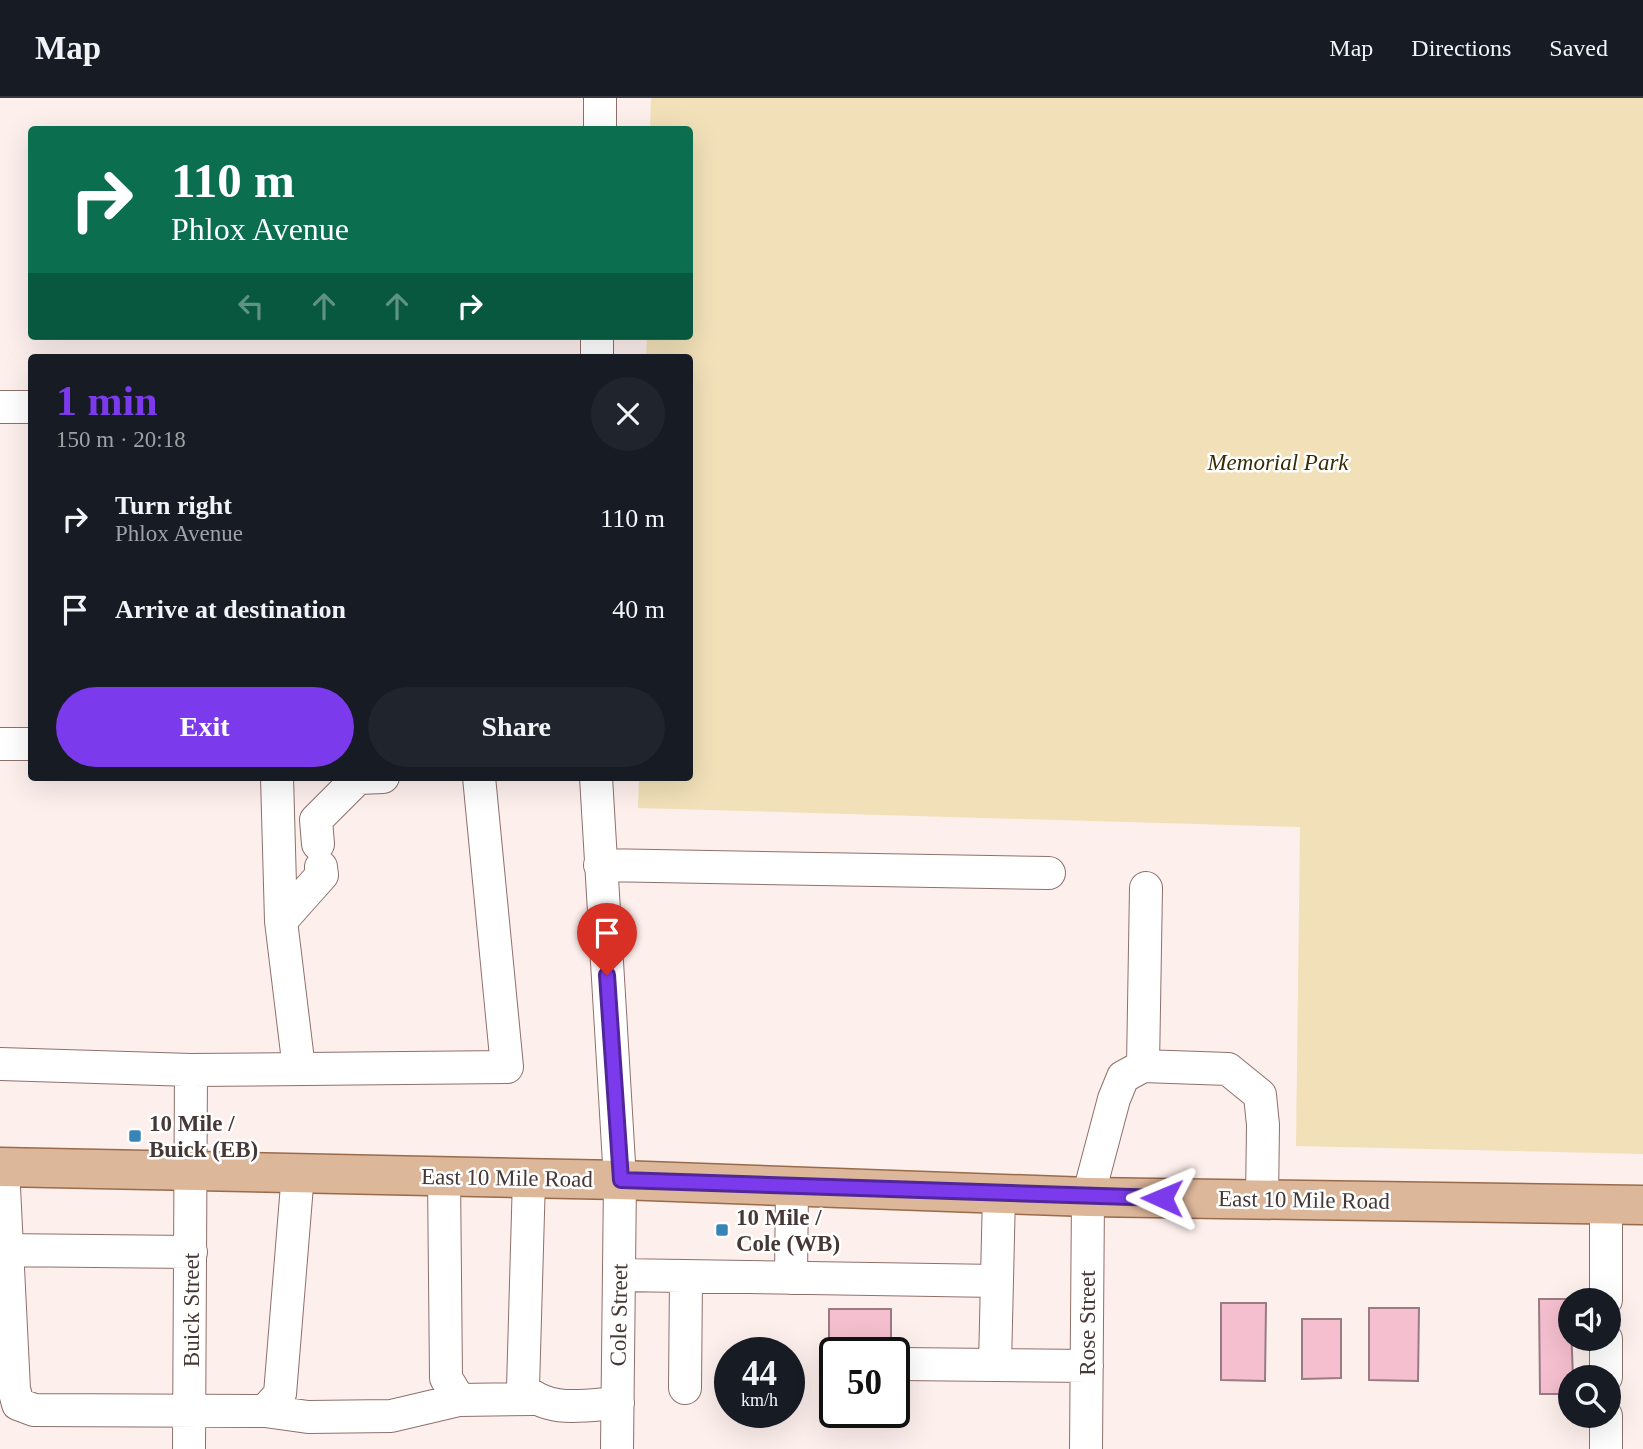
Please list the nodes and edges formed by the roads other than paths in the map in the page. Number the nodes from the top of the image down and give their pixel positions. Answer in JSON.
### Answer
{"nodes":[{"id":1,"x":600,"y":98,"type":"edge"},
{"id":2,"x":600,"y":126,"type":"edge"},
{"id":3,"x":0,"y":407,"type":"edge"},
{"id":4,"x":28,"y":407,"type":"edge"},
{"id":5,"x":0,"y":744,"type":"edge"},
{"id":6,"x":28,"y":744,"type":"edge"},
{"id":7,"x":277,"y":781,"type":"edge"},
{"id":8,"x":355,"y":781,"type":"edge"},
{"id":9,"x":479,"y":781,"type":"edge"},
{"id":10,"x":596,"y":781,"type":"edge"},
{"id":11,"x":600,"y":865,"type":"junction"},
{"id":12,"x":1049,"y":873,"type":"dead end"},
{"id":13,"x":1146,"y":888,"type":"dead end"},
{"id":14,"x":281,"y":921,"type":"junction"},
{"id":15,"x":0,"y":1064,"type":"edge"},
{"id":16,"x":1143,"y":1066,"type":"junction"},
{"id":17,"x":299,"y":1069,"type":"junction"},
{"id":18,"x":191,"y":1070,"type":"junction"},
{"id":19,"x":1,"y":1167,"type":"edge"},
{"id":20,"x":191,"y":1170,"type":"junction"},
{"id":21,"x":298,"y":1173,"type":"junction"},
{"id":22,"x":444,"y":1176,"type":"junction"},
{"id":23,"x":528,"y":1178,"type":"junction"},
{"id":24,"x":621,"y":1180,"type":"junction"},
{"id":25,"x":792,"y":1187,"type":"junction"},
{"id":26,"x":999,"y":1194,"type":"junction"},
{"id":27,"x":1088,"y":1197,"type":"junction"},
{"id":28,"x":1262,"y":1200,"type":"junction"},
{"id":29,"x":1625,"y":1204,"type":"edge"},
{"id":30,"x":4,"y":1250,"type":"edge"},
{"id":31,"x":191,"y":1252,"type":"junction"},
{"id":32,"x":619,"y":1275,"type":"junction"},
{"id":33,"x":686,"y":1277,"type":"junction"},
{"id":34,"x":791,"y":1278,"type":"junction"},
{"id":35,"x":998,"y":1281,"type":"junction"},
{"id":36,"x":1608,"y":1288,"type":"edge"},
{"id":37,"x":910,"y":1364,"type":"edge"},
{"id":38,"x":995,"y":1365,"type":"junction"},
{"id":39,"x":1087,"y":1366,"type":"junction"},
{"id":40,"x":685,"y":1388,"type":"dead end"},
{"id":41,"x":534,"y":1399,"type":"junction"},
{"id":42,"x":459,"y":1400,"type":"junction"},
{"id":43,"x":618,"y":1404,"type":"junction"},
{"id":44,"x":265,"y":1411,"type":"junction"},
{"id":45,"x":190,"y":1412,"type":"junction"},
{"id":46,"x":1606,"y":1428,"type":"edge"},
{"id":47,"x":189,"y":1449,"type":"edge"},
{"id":48,"x":617,"y":1449,"type":"edge"},
{"id":49,"x":1086,"y":1449,"type":"edge"},
{"id":50,"x":1606,"y":1449,"type":"edge"}],
"edges":[{"from":1,"to":2,"type":"street"},
{"from":3,"to":4,"type":"street"},
{"from":5,"to":6,"type":"street"},
{"from":7,"to":14,"type":"street"},
{"from":8,"to":14,"type":"street"},
{"from":9,"to":17,"type":"street"},
{"from":10,"to":11,"type":"street","name":"Cole Street"},
{"from":11,"to":12,"type":"street"},
{"from":11,"to":24,"type":"street","name":"Cole Street"},
{"from":13,"to":16,"type":"street"},
{"from":14,"to":17,"type":"street"},
{"from":15,"to":18,"type":"street"},
{"from":16,"to":27,"type":"street","name":"Rose Street"},
{"from":16,"to":28,"type":"street"},
{"from":17,"to":18,"type":"street"},
{"from":18,"to":20,"type":"street","name":"Buick Street"},
{"from":19,"to":20,"type":"main road","name":"East 10 Mile Road"},
{"from":19,"to":30,"type":"street"},
{"from":20,"to":21,"type":"main road","name":"East 10 Mile Road"},
{"from":20,"to":31,"type":"street","name":"Buick Street"},
{"from":21,"to":22,"type":"main road","name":"East 10 Mile Road"},
{"from":21,"to":44,"type":"street"},
{"from":22,"to":23,"type":"main road","name":"East 10 Mile Road"},
{"from":22,"to":42,"type":"street"},
{"from":23,"to":24,"type":"main road","name":"East 10 Mile Road"},
{"from":23,"to":41,"type":"street"},
{"from":24,"to":25,"type":"main road","name":"East 10 Mile Road"},
{"from":24,"to":32,"type":"street","name":"Cole Street"},
{"from":25,"to":26,"type":"main road","name":"East 10 Mile Road"},
{"from":25,"to":34,"type":"street"},
{"from":26,"to":27,"type":"main road","name":"East 10 Mile Road"},
{"from":26,"to":35,"type":"street"},
{"from":27,"to":28,"type":"main road","name":"East 10 Mile Road"},
{"from":27,"to":39,"type":"street","name":"Rose Street"},
{"from":28,"to":29,"type":"main road","name":"East 10 Mile Road"},
{"from":29,"to":36,"type":"street"},
{"from":30,"to":31,"type":"street"},
{"from":30,"to":45,"type":"street"},
{"from":31,"to":45,"type":"street","name":"Buick Street"},
{"from":32,"to":33,"type":"street"},
{"from":32,"to":43,"type":"street","name":"Cole Street"},
{"from":33,"to":34,"type":"street"},
{"from":33,"to":40,"type":"street"},
{"from":34,"to":35,"type":"street"},
{"from":35,"to":38,"type":"street"},
{"from":37,"to":38,"type":"street"},
{"from":38,"to":39,"type":"street"},
{"from":39,"to":49,"type":"street","name":"Rose Street"},
{"from":41,"to":42,"type":"street"},
{"from":41,"to":43,"type":"street"},
{"from":42,"to":44,"type":"street"},
{"from":43,"to":48,"type":"street","name":"Cole Street"},
{"from":44,"to":45,"type":"street"},
{"from":45,"to":47,"type":"street","name":"Buick Street"},
{"from":46,"to":50,"type":"street"}]}
